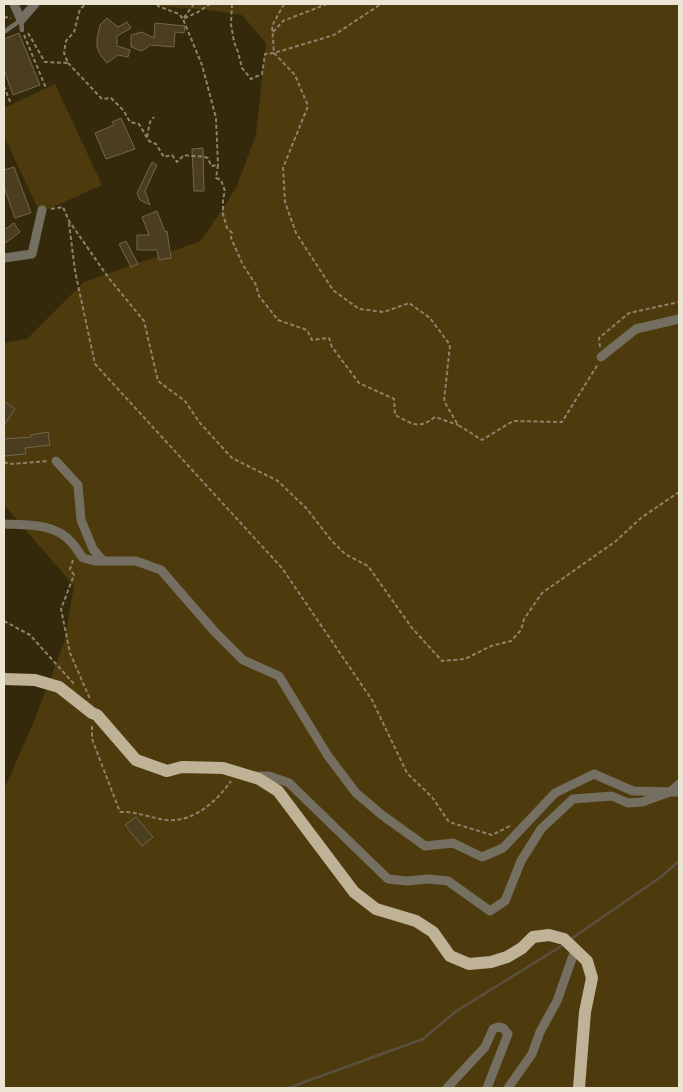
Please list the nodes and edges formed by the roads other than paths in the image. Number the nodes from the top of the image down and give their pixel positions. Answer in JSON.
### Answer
{"nodes":[{"id":1,"x":14,"y":4,"type":"edge"},
{"id":2,"x":35,"y":4,"type":"edge"},
{"id":3,"x":21,"y":20,"type":"junction"},
{"id":4,"x":22,"y":30,"type":"road end"},
{"id":5,"x":4,"y":32,"type":"edge"},
{"id":6,"x":42,"y":210,"type":"road end"},
{"id":7,"x":4,"y":258,"type":"edge"},
{"id":8,"x":679,"y":318,"type":"edge"},
{"id":9,"x":601,"y":357,"type":"road end"},
{"id":10,"x":56,"y":461,"type":"road end"},
{"id":11,"x":4,"y":524,"type":"edge"},
{"id":12,"x":103,"y":561,"type":"junction"},
{"id":13,"x":4,"y":679,"type":"edge"},
{"id":14,"x":241,"y":774,"type":"junction"},
{"id":15,"x":679,"y":784,"type":"edge"},
{"id":16,"x":674,"y":792,"type":"edge"},
{"id":17,"x":570,"y":945,"type":"junction"},
{"id":18,"x":447,"y":1088,"type":"edge"},
{"id":19,"x":487,"y":1088,"type":"edge"},
{"id":20,"x":508,"y":1088,"type":"edge"},
{"id":21,"x":579,"y":1088,"type":"edge"}],
"edges":[{"from":1,"to":3,"type":"street"},
{"from":2,"to":3,"type":"street"},
{"from":3,"to":4,"type":"lane"},
{"from":3,"to":5,"type":"lane"},
{"from":6,"to":7,"type":"street"},
{"from":8,"to":9,"type":"street"},
{"from":10,"to":12,"type":"street"},
{"from":11,"to":12,"type":"street"},
{"from":12,"to":16,"type":"street"},
{"from":13,"to":14,"type":"main road"},
{"from":14,"to":16,"type":"street"},
{"from":14,"to":17,"type":"main road"},
{"from":15,"to":16,"type":"street"},
{"from":17,"to":20,"type":"street"},
{"from":17,"to":21,"type":"main road"},
{"from":18,"to":19,"type":"street"}]}
